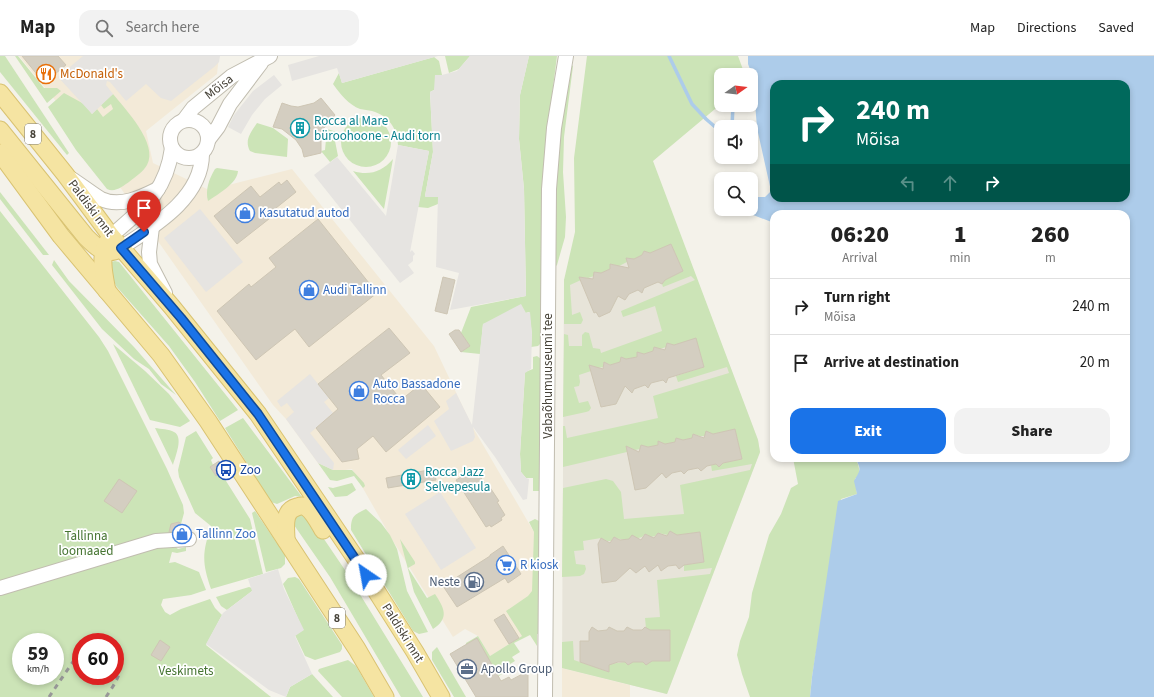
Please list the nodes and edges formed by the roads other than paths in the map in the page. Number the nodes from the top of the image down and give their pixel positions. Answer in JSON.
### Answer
{"nodes":[{"id":1,"x":566,"y":56,"type":"edge"},
{"id":2,"x":266,"y":59,"type":"edge"},
{"id":3,"x":0,"y":93,"type":"edge"},
{"id":4,"x":184,"y":120,"type":"junction"},
{"id":5,"x":0,"y":130,"type":"edge"},
{"id":6,"x":208,"y":140,"type":"junction"},
{"id":7,"x":172,"y":148,"type":"junction"},
{"id":8,"x":0,"y":153,"type":"edge"},
{"id":9,"x":202,"y":154,"type":"junction"},
{"id":10,"x":0,"y":172,"type":"edge"},
{"id":11,"x":65,"y":174,"type":"junction"},
{"id":12,"x":158,"y":188,"type":"junction"},
{"id":13,"x":152,"y":227,"type":"junction"},
{"id":14,"x":61,"y":236,"type":"junction"},
{"id":15,"x":116,"y":242,"type":"junction"},
{"id":16,"x":104,"y":252,"type":"junction"},
{"id":17,"x":107,"y":291,"type":"junction"},
{"id":18,"x":172,"y":307,"type":"junction"},
{"id":19,"x":189,"y":539,"type":"dead end"},
{"id":20,"x":286,"y":540,"type":"junction"},
{"id":21,"x":358,"y":562,"type":"junction"},
{"id":22,"x":0,"y":588,"type":"edge"},
{"id":23,"x":385,"y":697,"type":"edge"},
{"id":24,"x":441,"y":697,"type":"edge"},
{"id":25,"x":545,"y":697,"type":"edge"}],
"edges":[{"from":1,"to":25,"type":"street","name":"Vabaõhumuuseumi tee"},
{"from":2,"to":4,"type":"street","name":"Mõisa"},
{"from":2,"to":6,"type":"street","name":"Mõisa"},
{"from":3,"to":11,"type":"main road","name":"Paldiski mnt","number":"8"},
{"from":4,"to":6,"type":"street"},
{"from":4,"to":7,"type":"street"},
{"from":5,"to":16,"type":"main road"},
{"from":6,"to":9,"type":"street"},
{"from":7,"to":9,"type":"street"},
{"from":7,"to":12,"type":"street"},
{"from":8,"to":14,"type":"main road","number":"8"},
{"from":9,"to":13,"type":"street"},
{"from":10,"to":14,"type":"main road","number":"8"},
{"from":11,"to":12,"type":"street"},
{"from":11,"to":15,"type":"main road","name":"Paldiski mnt","number":"8"},
{"from":12,"to":15,"type":"street"},
{"from":13,"to":15,"type":"street"},
{"from":13,"to":18,"type":"street"},
{"from":14,"to":17,"type":"main road","number":"8"},
{"from":15,"to":16,"type":"main road"},
{"from":15,"to":18,"type":"main road","name":"Paldiski mnt","number":"8"},
{"from":16,"to":17,"type":"main road"},
{"from":17,"to":20,"type":"main road","number":"8"},
{"from":18,"to":21,"type":"main road","name":"Paldiski mnt","number":"8"},
{"from":19,"to":22,"type":"street"},
{"from":20,"to":21,"type":"main road"},
{"from":20,"to":23,"type":"main road","number":"8"},
{"from":21,"to":24,"type":"main road","name":"Paldiski mnt","number":"8"}]}
